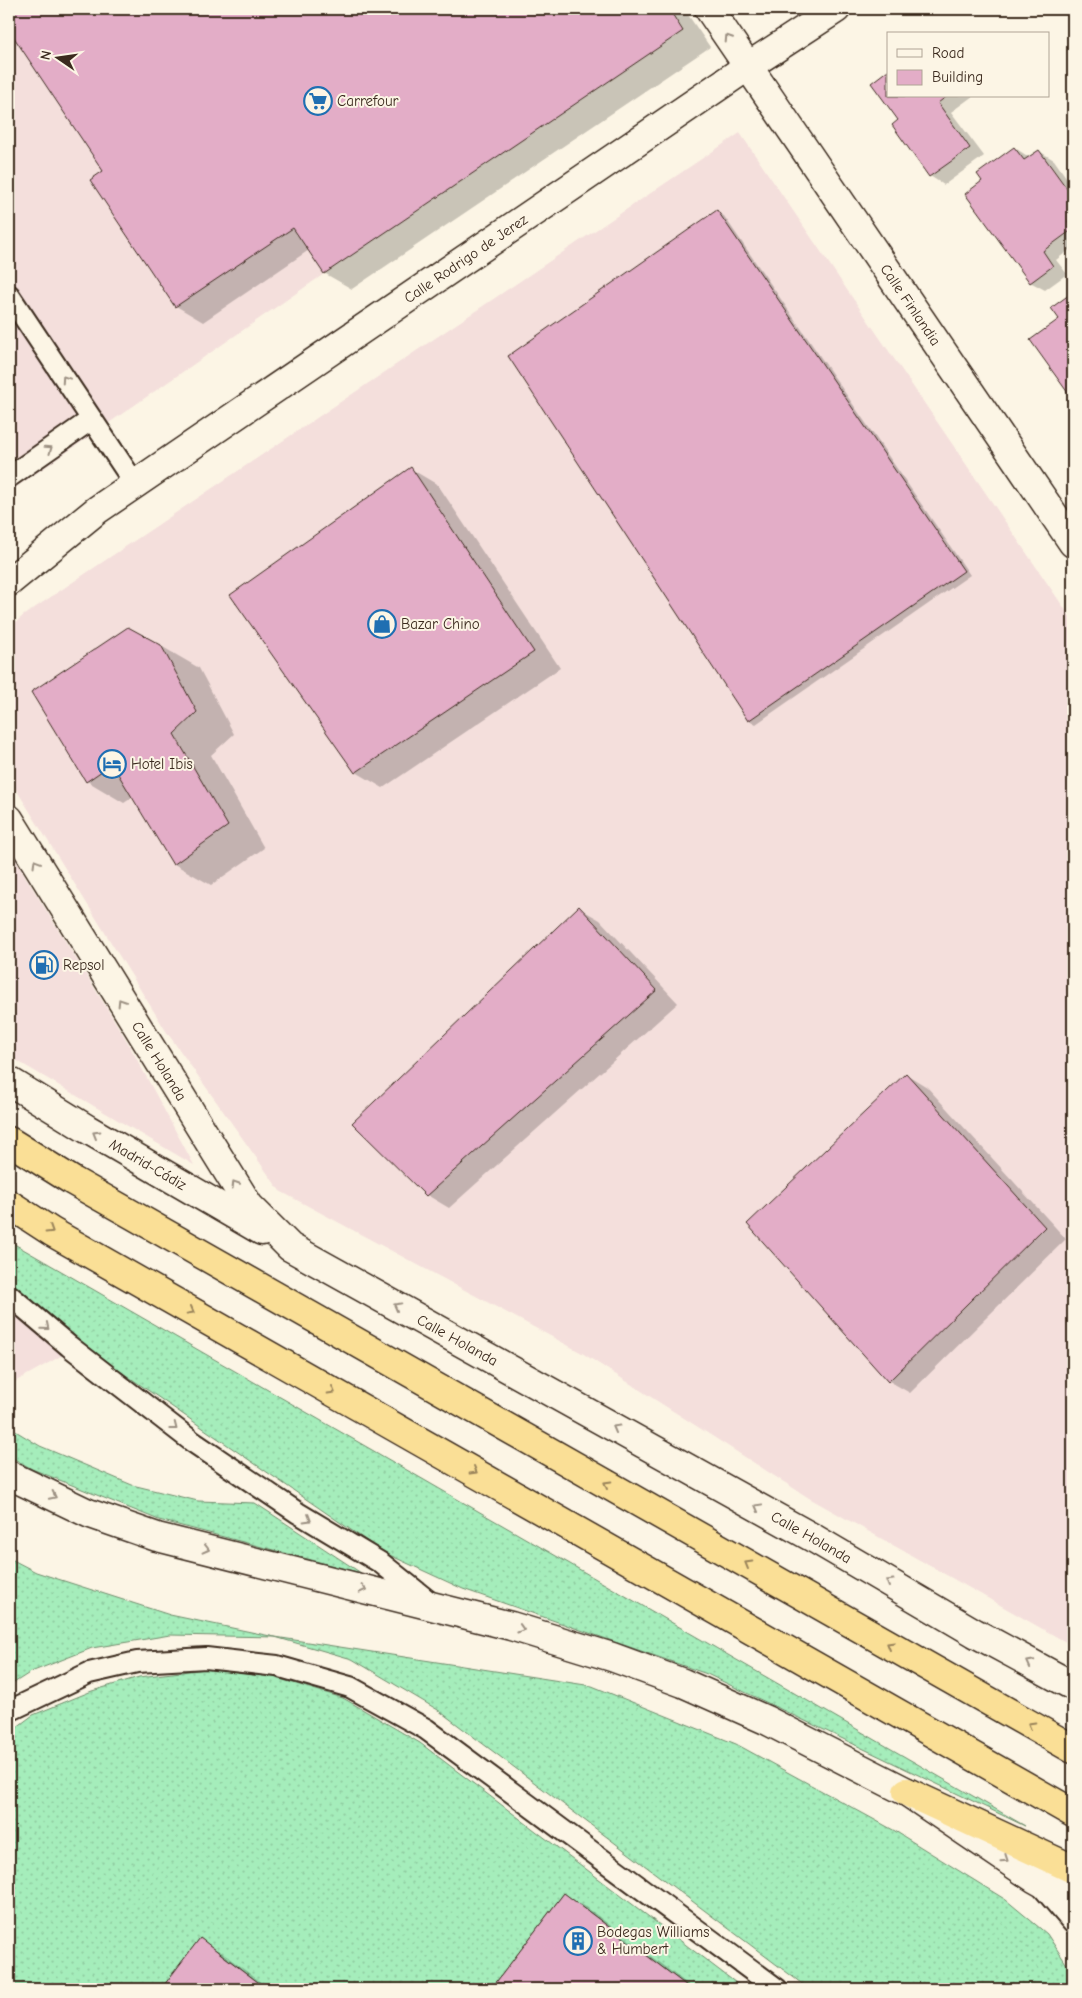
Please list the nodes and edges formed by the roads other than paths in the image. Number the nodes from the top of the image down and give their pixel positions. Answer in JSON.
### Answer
{"nodes":[{"id":1,"x":709,"y":9,"type":"edge"},
{"id":2,"x":836,"y":9,"type":"edge"},
{"id":3,"x":747,"y":67,"type":"junction"},
{"id":4,"x":9,"y":295,"type":"edge"},
{"id":5,"x":92,"y":419,"type":"junction"},
{"id":6,"x":9,"y":477,"type":"edge"},
{"id":7,"x":135,"y":484,"type":"junction"},
{"id":8,"x":97,"y":510,"type":"junction"},
{"id":9,"x":1073,"y":543,"type":"edge"},
{"id":10,"x":9,"y":557,"type":"edge"},
{"id":11,"x":9,"y":582,"type":"edge"},
{"id":12,"x":9,"y":818,"type":"edge"},
{"id":13,"x":9,"y":1081,"type":"edge"},
{"id":14,"x":9,"y":1141,"type":"edge"},
{"id":15,"x":9,"y":1204,"type":"edge"},
{"id":16,"x":290,"y":1247,"type":"junction"},
{"id":17,"x":9,"y":1295,"type":"edge"},
{"id":18,"x":9,"y":1475,"type":"edge"},
{"id":19,"x":435,"y":1606,"type":"junction"},
{"id":20,"x":1073,"y":1686,"type":"edge"},
{"id":21,"x":9,"y":1711,"type":"edge"},
{"id":22,"x":1073,"y":1749,"type":"edge"},
{"id":23,"x":908,"y":1792,"type":"junction"},
{"id":24,"x":1073,"y":1813,"type":"edge"},
{"id":25,"x":1073,"y":1869,"type":"edge"},
{"id":26,"x":1034,"y":1878,"type":"junction"},
{"id":27,"x":1073,"y":1900,"type":"edge"},
{"id":28,"x":1073,"y":1923,"type":"edge"},
{"id":29,"x":777,"y":1989,"type":"edge"}],
"edges":[{"from":3,"to":1,"type":"street","name":"Calle Finlandia","one_way":true},
{"from":2,"to":3,"type":"street","name":"Calle Rodrigo de Jerez"},
{"from":3,"to":7,"type":"street","name":"Calle Rodrigo de Jerez"},
{"from":3,"to":9,"type":"street","name":"Calle Finlandia"},
{"from":5,"to":4,"type":"lane","one_way":true},
{"from":6,"to":5,"type":"lane","one_way":true},
{"from":5,"to":7,"type":"lane"},
{"from":7,"to":8,"type":"street","name":"Calle Rodrigo de Jerez"},
{"from":8,"to":10,"type":"street","name":"Calle Rodrigo de Jerez"},
{"from":8,"to":11,"type":"street","name":"Calle Rodrigo de Jerez"},
{"from":16,"to":12,"type":"street","name":"Calle Holanda","one_way":true},
{"from":16,"to":13,"type":"street","name":"Madrid-Cádiz","one_way":true},
{"from":22,"to":14,"type":"highway","one_way":true},
{"from":15,"to":24,"type":"highway","one_way":true},
{"from":20,"to":16,"type":"street","name":"Calle Holanda","one_way":true},
{"from":17,"to":19,"type":"lane","one_way":true},
{"from":18,"to":19,"type":"street","one_way":true},
{"from":19,"to":23,"type":"street","one_way":true},
{"from":21,"to":29,"type":"lane"},
{"from":23,"to":25,"type":"highway"},
{"from":23,"to":26,"type":"street","one_way":true},
{"from":26,"to":27,"type":"street"},
{"from":26,"to":28,"type":"lane"}]}
